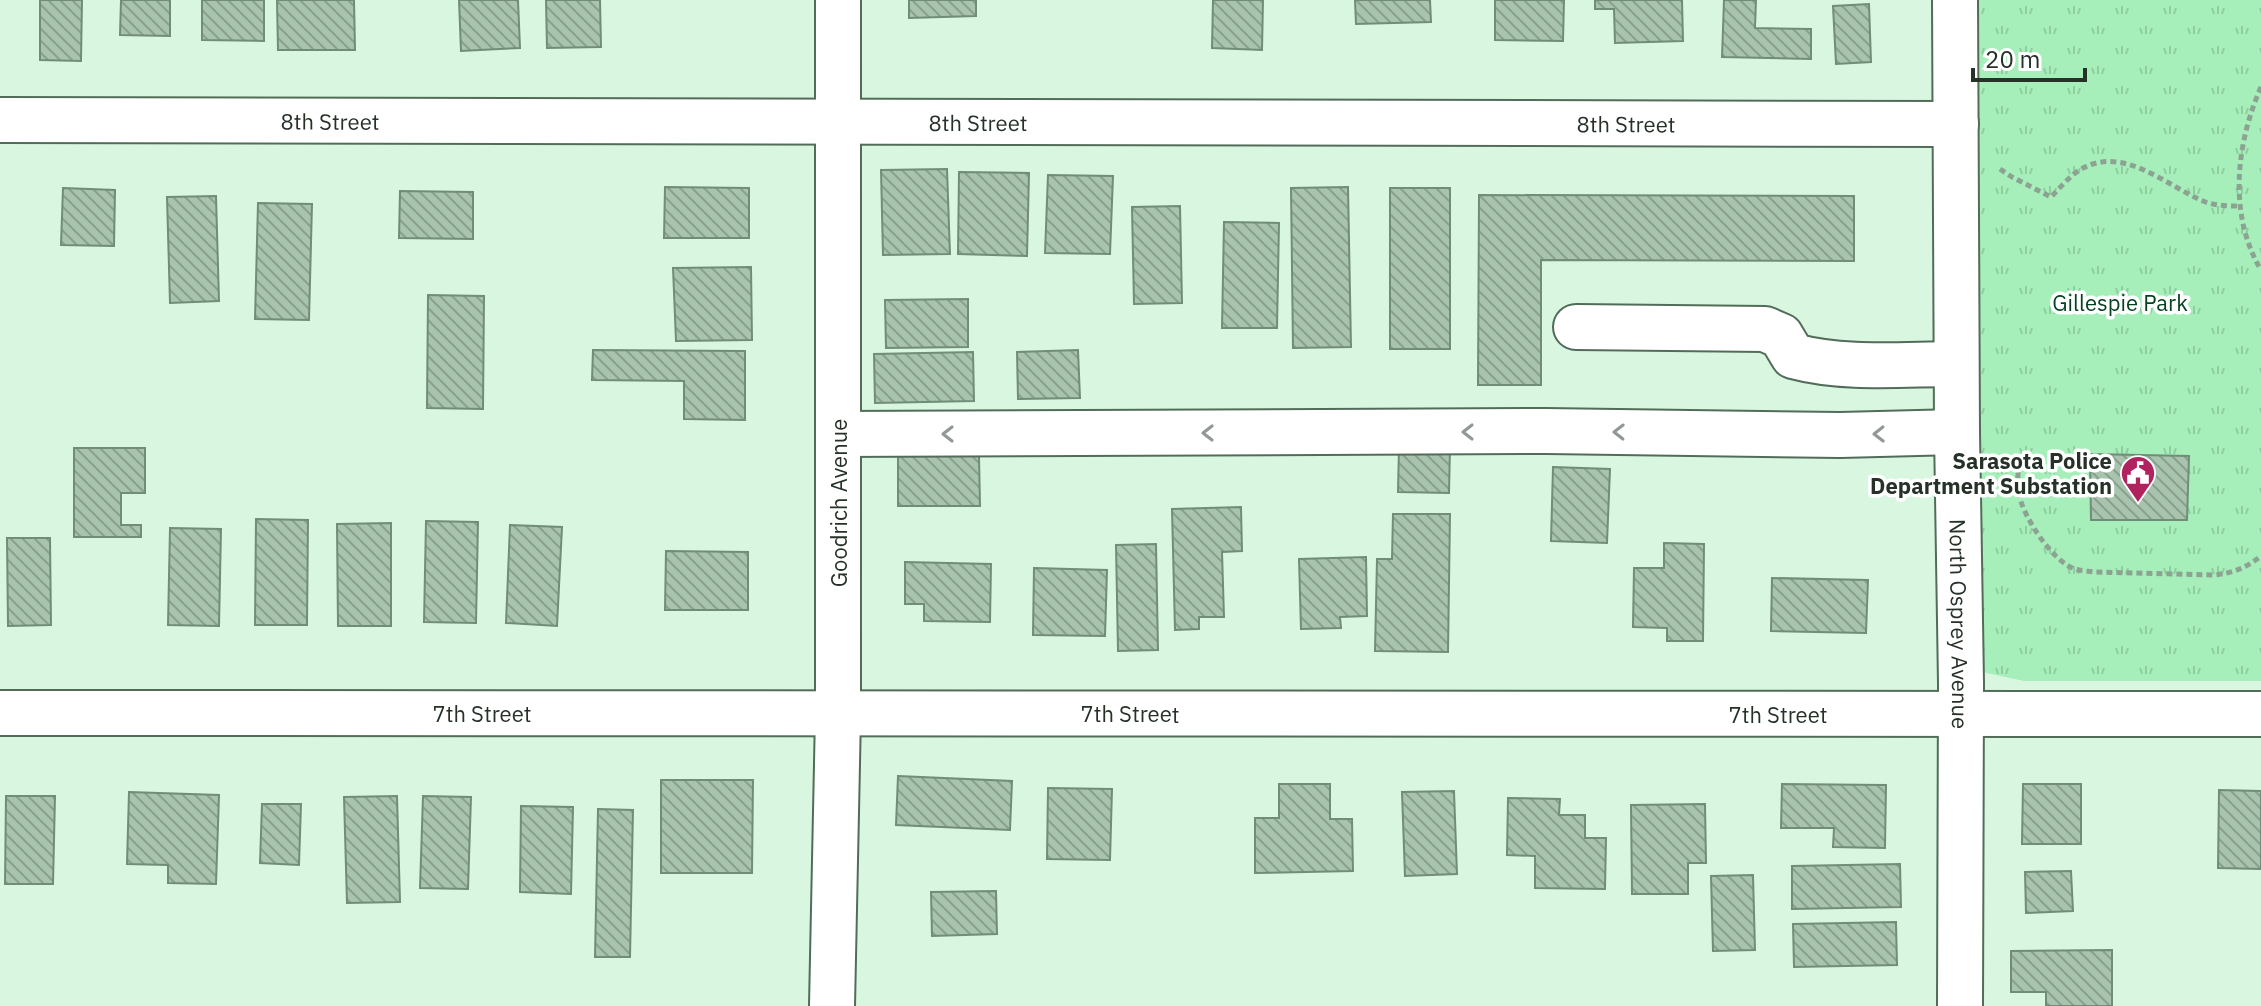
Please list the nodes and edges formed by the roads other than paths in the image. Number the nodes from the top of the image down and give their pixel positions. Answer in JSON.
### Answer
{"nodes":[{"id":1,"x":838,"y":0,"type":"edge"},
{"id":2,"x":1955,"y":0,"type":"edge"},
{"id":3,"x":0,"y":120,"type":"edge"},
{"id":4,"x":839,"y":122,"type":"junction"},
{"id":5,"x":1956,"y":124,"type":"junction"},
{"id":6,"x":1576,"y":327,"type":"dead end"},
{"id":7,"x":1956,"y":364,"type":"junction"},
{"id":8,"x":1957,"y":432,"type":"junction"},
{"id":9,"x":838,"y":434,"type":"junction"},
{"id":10,"x":0,"y":713,"type":"edge"},
{"id":11,"x":1961,"y":714,"type":"junction"},
{"id":12,"x":2261,"y":714,"type":"edge"},
{"id":13,"x":838,"y":715,"type":"junction"},
{"id":14,"x":832,"y":1006,"type":"edge"},
{"id":15,"x":1960,"y":1006,"type":"edge"}],
"edges":[{"from":1,"to":4,"type":"street","name":"Goodrich Avenue"},
{"from":2,"to":5,"type":"street","name":"North Osprey Avenue"},
{"from":3,"to":4,"type":"street","name":"8th Street"},
{"from":4,"to":5,"type":"street","name":"8th Street"},
{"from":4,"to":9,"type":"street","name":"Goodrich Avenue"},
{"from":5,"to":7,"type":"street","name":"North Osprey Avenue"},
{"from":6,"to":7,"type":"street"},
{"from":7,"to":8,"type":"street","name":"North Osprey Avenue"},
{"from":8,"to":9,"type":"street","one_way":true},
{"from":8,"to":11,"type":"street","name":"North Osprey Avenue"},
{"from":9,"to":13,"type":"street","name":"Goodrich Avenue"},
{"from":10,"to":13,"type":"street","name":"7th Street"},
{"from":11,"to":12,"type":"street","name":"7th Street"},
{"from":11,"to":13,"type":"street","name":"7th Street"},
{"from":11,"to":15,"type":"street","name":"North Osprey Avenue"},
{"from":13,"to":14,"type":"street","name":"Goodrich Avenue"}]}
